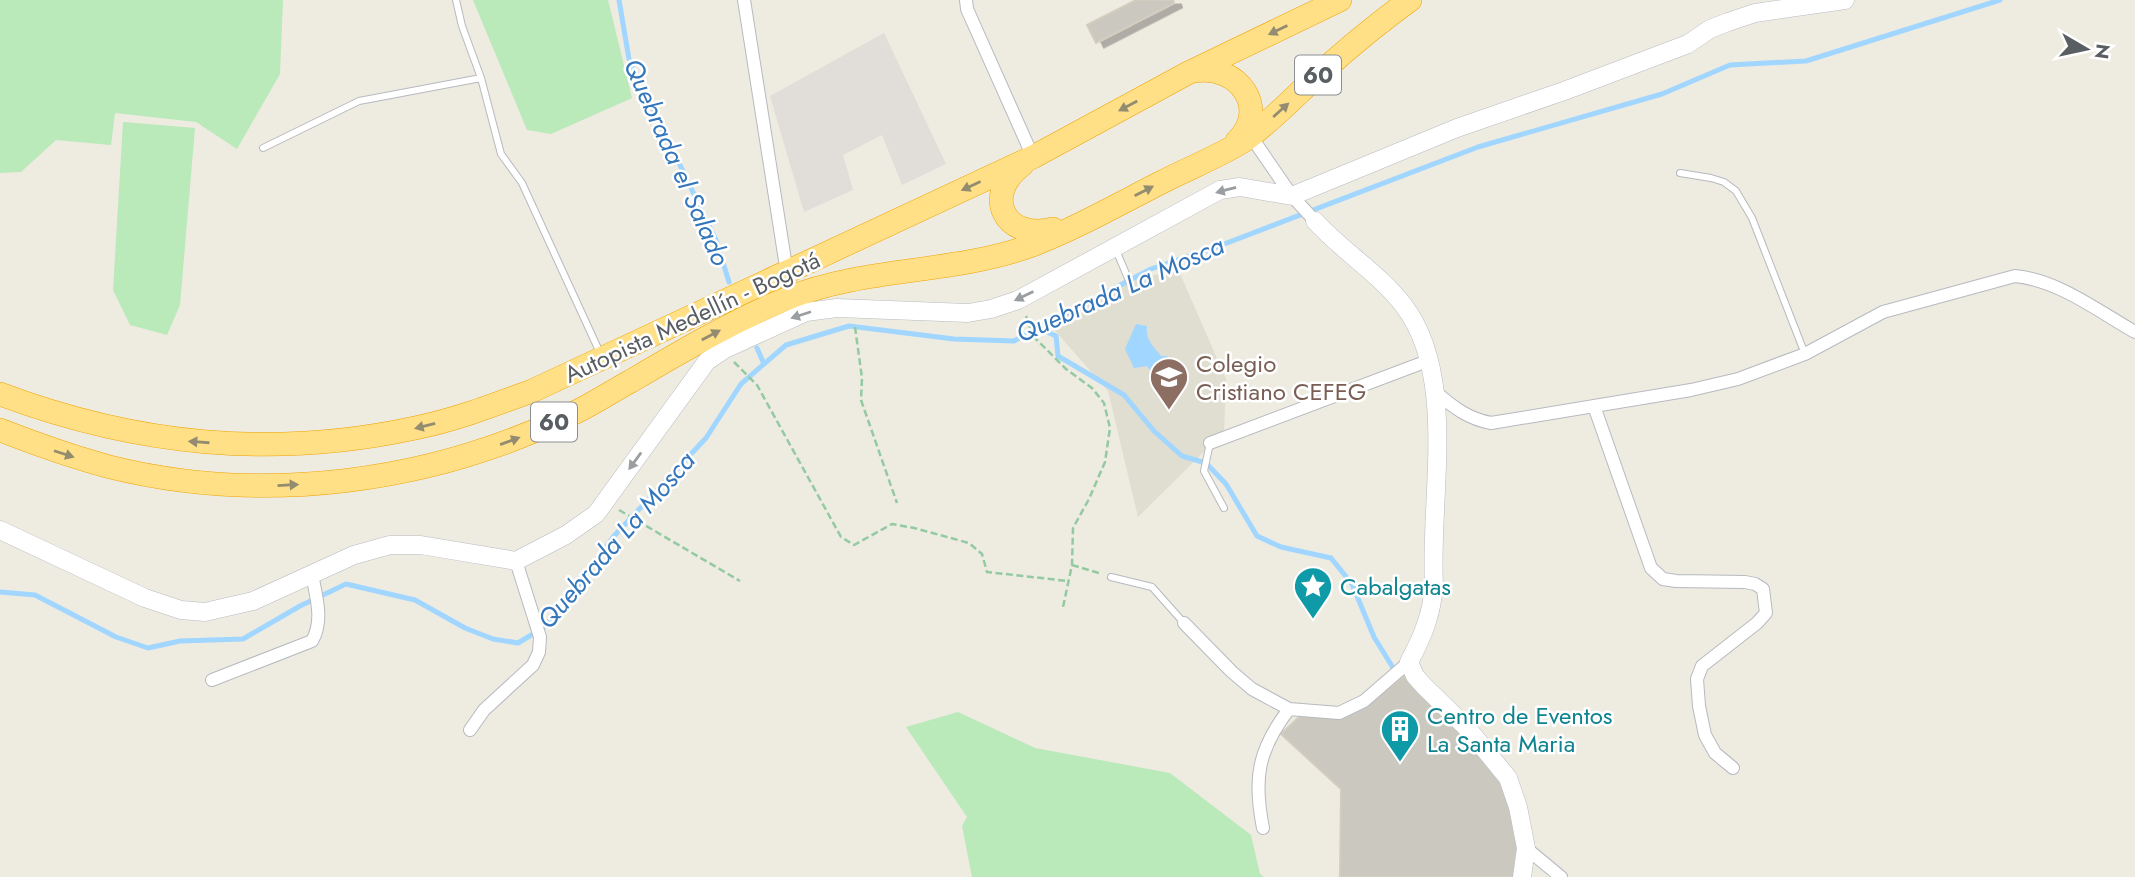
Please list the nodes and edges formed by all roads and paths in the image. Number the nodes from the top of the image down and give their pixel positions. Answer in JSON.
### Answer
{"nodes":[{"id":1,"x":456,"y":0,"type":"edge"},
{"id":2,"x":744,"y":0,"type":"edge"},
{"id":3,"x":966,"y":0,"type":"edge"},
{"id":4,"x":1340,"y":0,"type":"edge"},
{"id":5,"x":1410,"y":0,"type":"edge"},
{"id":6,"x":1845,"y":0,"type":"edge"},
{"id":7,"x":1188,"y":73,"type":"junction"},
{"id":8,"x":481,"y":78,"type":"junction"},
{"id":9,"x":1250,"y":135,"type":"junction"},
{"id":10,"x":263,"y":148,"type":"dead end"},
{"id":11,"x":1226,"y":150,"type":"junction"},
{"id":12,"x":1032,"y":157,"type":"junction"},
{"id":13,"x":1680,"y":173,"type":"dead end"},
{"id":14,"x":1297,"y":202,"type":"junction"},
{"id":15,"x":1315,"y":221,"type":"joint"},
{"id":16,"x":1083,"y":222,"type":"junction"},
{"id":17,"x":1117,"y":254,"type":"junction"},
{"id":18,"x":787,"y":273,"type":"junction"},
{"id":19,"x":1130,"y":283,"type":"dead end"},
{"id":20,"x":1024,"y":311,"type":"dead end"},
{"id":21,"x":2135,"y":332,"type":"edge"},
{"id":22,"x":856,"y":333,"type":"dead end"},
{"id":23,"x":1805,"y":354,"type":"junction"},
{"id":24,"x":602,"y":357,"type":"junction"},
{"id":25,"x":729,"y":357,"type":"dead end"},
{"id":26,"x":1430,"y":360,"type":"junction"},
{"id":27,"x":1437,"y":393,"type":"junction"},
{"id":28,"x":0,"y":394,"type":"edge"},
{"id":29,"x":1594,"y":407,"type":"junction"},
{"id":30,"x":0,"y":430,"type":"edge"},
{"id":31,"x":1210,"y":443,"type":"joint"},
{"id":32,"x":897,"y":503,"type":"dead end"},
{"id":33,"x":612,"y":506,"type":"dead end"},
{"id":34,"x":1224,"y":508,"type":"dead end"},
{"id":35,"x":0,"y":530,"type":"edge"},
{"id":36,"x":516,"y":561,"type":"junction"},
{"id":37,"x":1072,"y":565,"type":"junction"},
{"id":38,"x":1111,"y":577,"type":"joint"},
{"id":39,"x":740,"y":581,"type":"dead end"},
{"id":40,"x":1068,"y":581,"type":"junction"},
{"id":41,"x":313,"y":582,"type":"junction"},
{"id":42,"x":1063,"y":607,"type":"dead end"},
{"id":43,"x":1184,"y":623,"type":"joint"},
{"id":44,"x":1407,"y":664,"type":"junction"},
{"id":45,"x":212,"y":680,"type":"dead end"},
{"id":46,"x":1289,"y":709,"type":"junction"},
{"id":47,"x":470,"y":730,"type":"dead end"},
{"id":48,"x":1733,"y":768,"type":"dead end"},
{"id":49,"x":1264,"y":828,"type":"dead end"},
{"id":50,"x":1526,"y":848,"type":"junction"},
{"id":51,"x":1522,"y":877,"type":"edge"},
{"id":52,"x":1561,"y":877,"type":"edge"}],
"edges":[{"from":1,"to":8,"type":"lane"},
{"from":2,"to":18,"type":"street"},
{"from":3,"to":12,"type":"street"},
{"from":4,"to":7,"type":"highway","name":"Autopista Medellín - Bogotá","number":"60","one_way":true},
{"from":9,"to":5,"type":"highway","name":"Autopista Medellín - Bogotá","number":"60","one_way":true},
{"from":6,"to":14,"type":"street"},
{"from":7,"to":11,"type":"highway"},
{"from":7,"to":12,"type":"highway","name":"Autopista Medellín - Bogotá","number":"60","one_way":true},
{"from":8,"to":10,"type":"lane"},
{"from":8,"to":24,"type":"lane"},
{"from":9,"to":11,"type":"highway","name":"Autopista Medellín - Bogotá","number":"60"},
{"from":9,"to":14,"type":"street"},
{"from":16,"to":11,"type":"highway","name":"Autopista Medellín - Bogotá","number":"60","one_way":true},
{"from":12,"to":16,"type":"highway"},
{"from":12,"to":18,"type":"highway","name":"Autopista Medellín - Bogotá","number":"60","one_way":true},
{"from":13,"to":23,"type":"lane"},
{"from":14,"to":15,"type":"street"},
{"from":14,"to":17,"type":"street","one_way":true},
{"from":15,"to":26,"type":"street"},
{"from":30,"to":16,"type":"highway","name":"Autopista Medellín - Bogotá","number":"60","one_way":true},
{"from":17,"to":19,"type":"lane"},
{"from":17,"to":36,"type":"street","one_way":true},
{"from":18,"to":24,"type":"highway","name":"Autopista Medellín - Bogotá","number":"60"},
{"from":20,"to":37,"type":"path"},
{"from":21,"to":23,"type":"street"},
{"from":22,"to":32,"type":"path"},
{"from":23,"to":29,"type":"street"},
{"from":24,"to":28,"type":"highway","name":"Autopista Medellín - Bogotá","number":"60","one_way":true},
{"from":25,"to":40,"type":"path"},
{"from":26,"to":27,"type":"street"},
{"from":26,"to":31,"type":"street"},
{"from":27,"to":29,"type":"street"},
{"from":27,"to":44,"type":"street"},
{"from":29,"to":48,"type":"street"},
{"from":31,"to":34,"type":"lane"},
{"from":33,"to":39,"type":"path"},
{"from":35,"to":41,"type":"street"},
{"from":36,"to":41,"type":"street"},
{"from":36,"to":47,"type":"street"},
{"from":37,"to":38,"type":"path"},
{"from":37,"to":40,"type":"path"},
{"from":38,"to":43,"type":"lane"},
{"from":40,"to":42,"type":"path"},
{"from":41,"to":45,"type":"street"},
{"from":43,"to":46,"type":"street"},
{"from":44,"to":46,"type":"street"},
{"from":44,"to":50,"type":"street"},
{"from":46,"to":49,"type":"street"},
{"from":50,"to":51,"type":"street"},
{"from":50,"to":52,"type":"street"}]}
